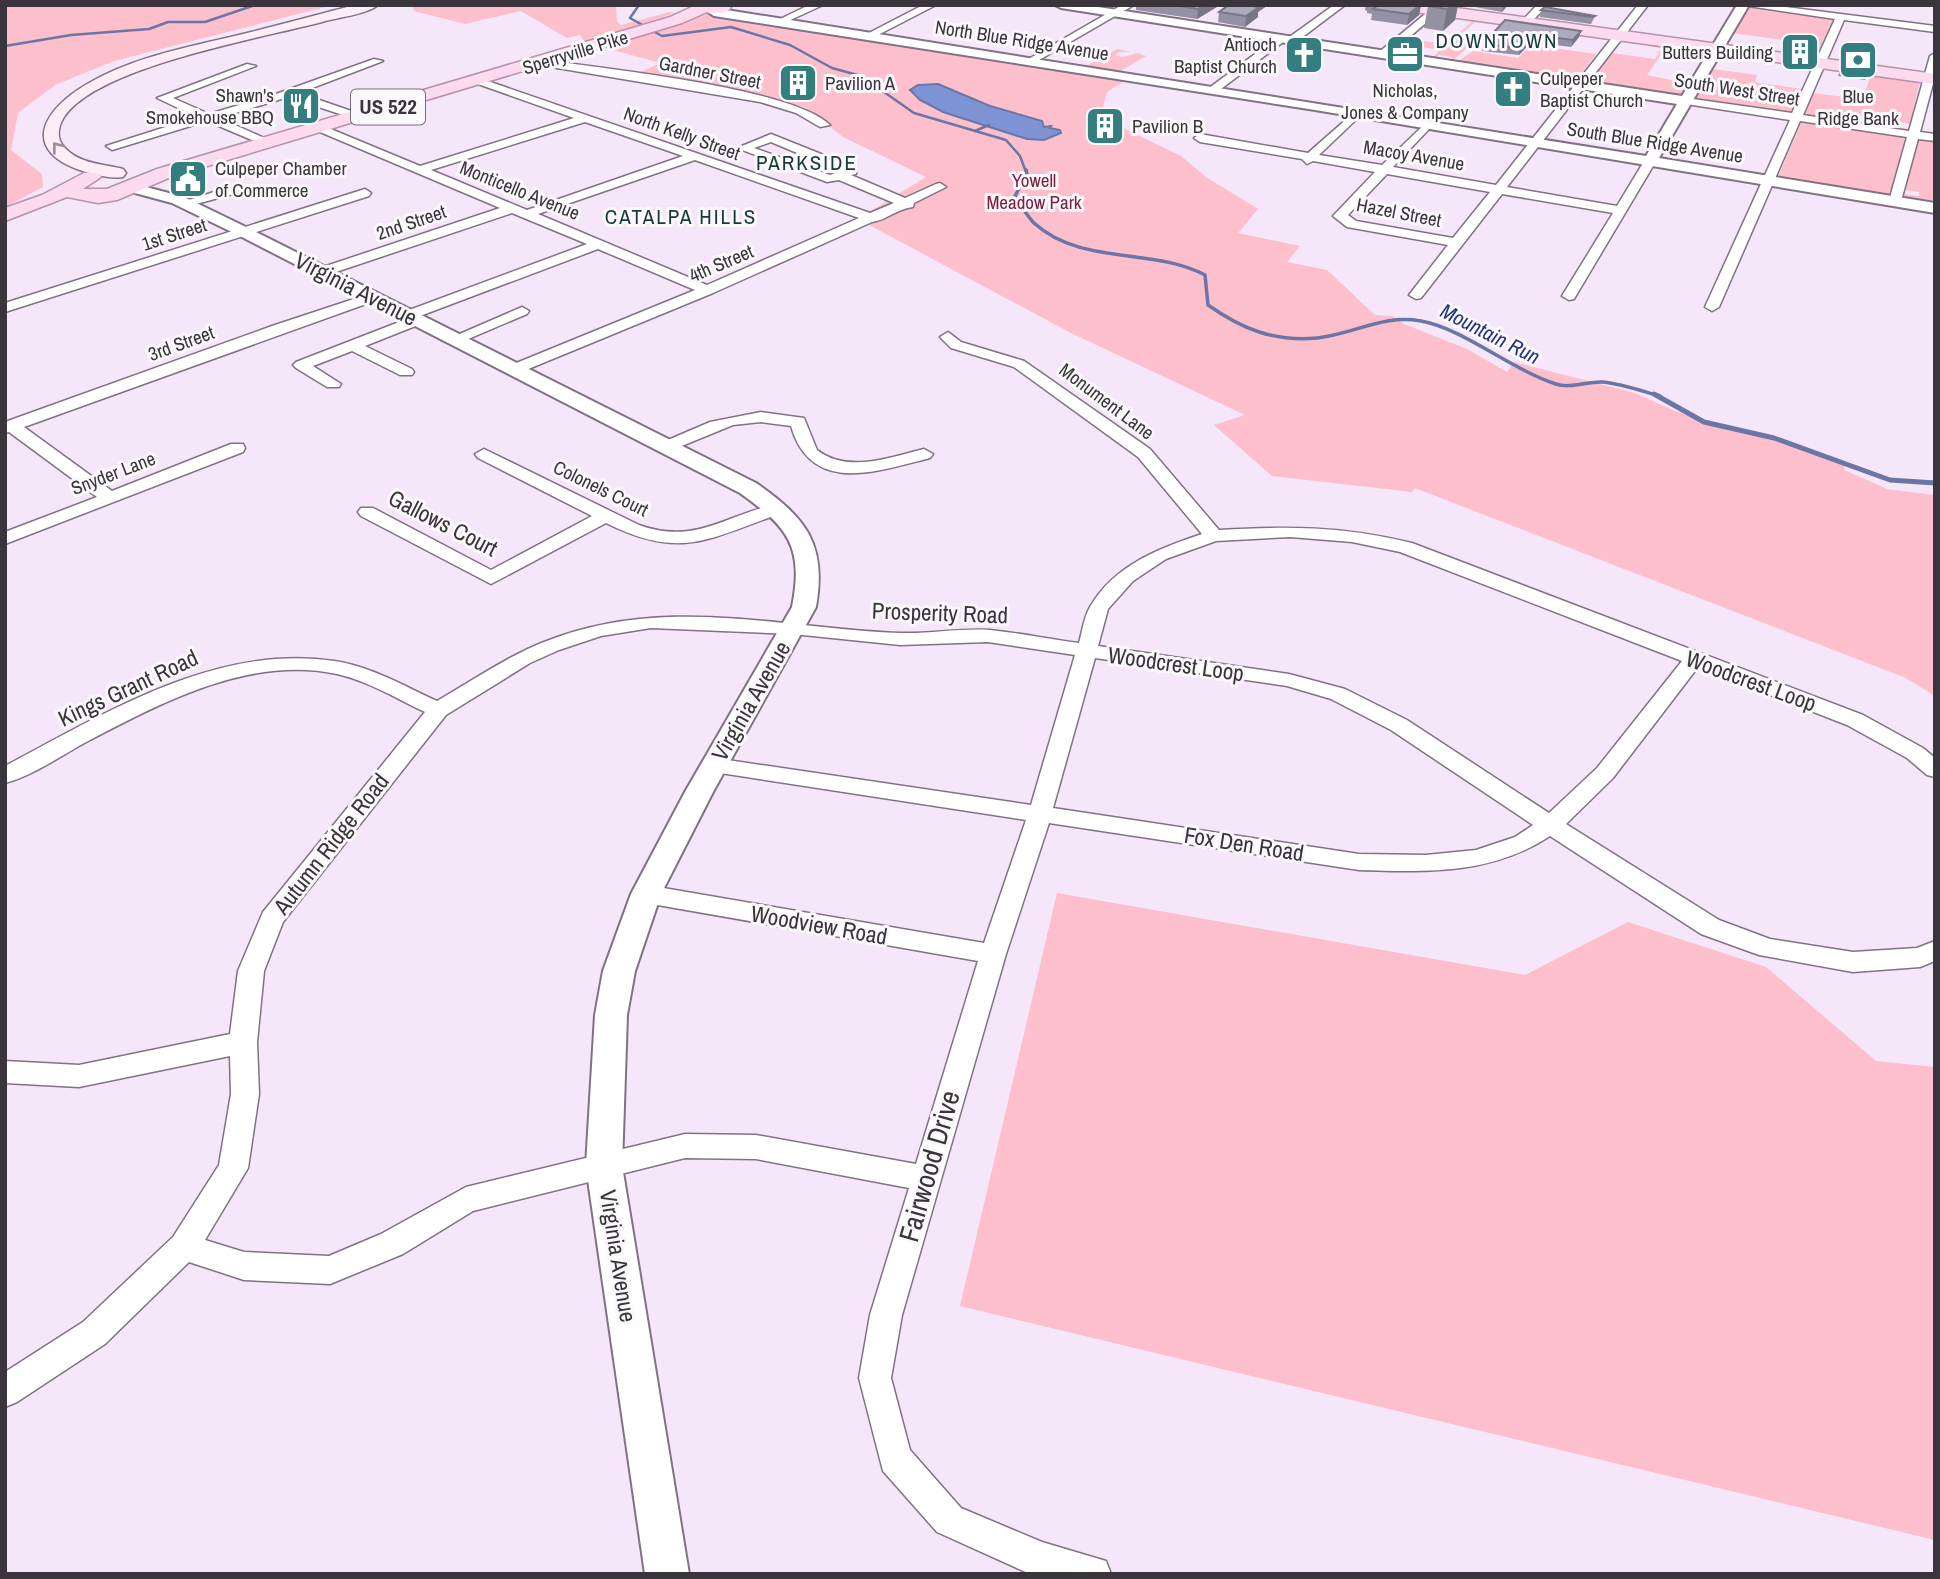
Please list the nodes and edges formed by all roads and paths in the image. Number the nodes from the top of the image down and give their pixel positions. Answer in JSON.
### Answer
{"nodes":[{"id":1,"x":351,"y":5,"type":"edge"},
{"id":2,"x":372,"y":5,"type":"edge"},
{"id":3,"x":818,"y":5,"type":"edge"},
{"id":4,"x":931,"y":5,"type":"edge"},
{"id":5,"x":1061,"y":5,"type":"edge"},
{"id":6,"x":1129,"y":5,"type":"edge"},
{"id":7,"x":1340,"y":5,"type":"edge"},
{"id":8,"x":1400,"y":5,"type":"edge"},
{"id":9,"x":1543,"y":5,"type":"edge"},
{"id":10,"x":1643,"y":5,"type":"edge"},
{"id":11,"x":1744,"y":5,"type":"edge"},
{"id":12,"x":716,"y":8,"type":"edge"},
{"id":13,"x":1439,"y":8,"type":"edge"},
{"id":14,"x":1114,"y":14,"type":"junction"},
{"id":15,"x":1841,"y":17,"type":"junction"},
{"id":16,"x":1213,"y":18,"type":"dead end"},
{"id":17,"x":781,"y":21,"type":"junction"},
{"id":18,"x":1525,"y":23,"type":"junction"},
{"id":19,"x":1200,"y":26,"type":"junction"},
{"id":20,"x":1935,"y":29,"type":"edge"},
{"id":21,"x":638,"y":32,"type":"junction"},
{"id":22,"x":870,"y":35,"type":"junction"},
{"id":23,"x":1619,"y":36,"type":"junction"},
{"id":24,"x":1287,"y":40,"type":"junction"},
{"id":25,"x":1717,"y":49,"type":"junction"},
{"id":26,"x":1382,"y":55,"type":"junction"},
{"id":27,"x":1935,"y":56,"type":"edge"},
{"id":28,"x":377,"y":61,"type":"dead end"},
{"id":29,"x":1030,"y":61,"type":"junction"},
{"id":30,"x":543,"y":64,"type":"junction"},
{"id":31,"x":1820,"y":64,"type":"junction"},
{"id":32,"x":251,"y":66,"type":"dead end"},
{"id":33,"x":512,"y":71,"type":"junction"},
{"id":34,"x":1121,"y":76,"type":"joint"},
{"id":35,"x":1931,"y":79,"type":"edge"},
{"id":36,"x":478,"y":81,"type":"junction"},
{"id":37,"x":1580,"y":85,"type":"junction"},
{"id":38,"x":1213,"y":90,"type":"junction"},
{"id":39,"x":288,"y":93,"type":"junction"},
{"id":40,"x":1686,"y":101,"type":"junction"},
{"id":41,"x":41,"y":111,"type":"dead end"},
{"id":42,"x":1357,"y":113,"type":"junction"},
{"id":43,"x":356,"y":116,"type":"junction"},
{"id":44,"x":585,"y":118,"type":"junction"},
{"id":45,"x":1796,"y":118,"type":"junction"},
{"id":46,"x":210,"y":119,"type":"junction"},
{"id":47,"x":824,"y":125,"type":"dead end"},
{"id":48,"x":1427,"y":125,"type":"junction"},
{"id":49,"x":317,"y":127,"type":"junction"},
{"id":50,"x":1912,"y":135,"type":"junction"},
{"id":51,"x":1200,"y":138,"type":"dead end"},
{"id":52,"x":1935,"y":138,"type":"edge"},
{"id":53,"x":265,"y":142,"type":"junction"},
{"id":54,"x":1535,"y":142,"type":"junction"},
{"id":55,"x":112,"y":146,"type":"dead end"},
{"id":56,"x":693,"y":157,"type":"junction"},
{"id":57,"x":1309,"y":158,"type":"junction"},
{"id":58,"x":1650,"y":161,"type":"junction"},
{"id":59,"x":48,"y":163,"type":"dead end"},
{"id":60,"x":1385,"y":169,"type":"junction"},
{"id":61,"x":419,"y":170,"type":"junction"},
{"id":62,"x":839,"y":175,"type":"junction"},
{"id":63,"x":1767,"y":180,"type":"junction"},
{"id":64,"x":74,"y":185,"type":"junction"},
{"id":65,"x":145,"y":186,"type":"junction"},
{"id":66,"x":940,"y":187,"type":"dead end"},
{"id":67,"x":1499,"y":188,"type":"junction"},
{"id":68,"x":233,"y":190,"type":"dead end"},
{"id":69,"x":106,"y":195,"type":"junction"},
{"id":70,"x":359,"y":195,"type":"dead end"},
{"id":71,"x":1895,"y":201,"type":"junction"},
{"id":72,"x":908,"y":204,"type":"junction"},
{"id":73,"x":513,"y":208,"type":"junction"},
{"id":74,"x":1935,"y":208,"type":"edge"},
{"id":75,"x":1620,"y":210,"type":"junction"},
{"id":76,"x":527,"y":214,"type":"junction"},
{"id":77,"x":5,"y":217,"type":"edge"},
{"id":78,"x":874,"y":219,"type":"junction"},
{"id":79,"x":244,"y":232,"type":"junction"},
{"id":80,"x":1457,"y":243,"type":"junction"},
{"id":81,"x":600,"y":244,"type":"junction"},
{"id":82,"x":322,"y":272,"type":"junction"},
{"id":83,"x":708,"y":290,"type":"junction"},
{"id":84,"x":1416,"y":295,"type":"dead end"},
{"id":85,"x":1569,"y":296,"type":"dead end"},
{"id":86,"x":372,"y":297,"type":"junction"},
{"id":87,"x":1712,"y":307,"type":"dead end"},
{"id":88,"x":5,"y":308,"type":"edge"},
{"id":89,"x":522,"y":311,"type":"dead end"},
{"id":90,"x":414,"y":318,"type":"junction"},
{"id":91,"x":948,"y":337,"type":"dead end"},
{"id":92,"x":456,"y":339,"type":"junction"},
{"id":93,"x":352,"y":345,"type":"junction"},
{"id":94,"x":515,"y":369,"type":"junction"},
{"id":95,"x":407,"y":372,"type":"dead end"},
{"id":96,"x":334,"y":384,"type":"dead end"},
{"id":97,"x":9,"y":427,"type":"edge"},
{"id":98,"x":667,"y":447,"type":"junction"},
{"id":99,"x":237,"y":448,"type":"dead end"},
{"id":100,"x":484,"y":454,"type":"dead end"},
{"id":101,"x":924,"y":454,"type":"dead end"},
{"id":102,"x":109,"y":497,"type":"junction"},
{"id":103,"x":776,"y":509,"type":"junction"},
{"id":104,"x":367,"y":512,"type":"dead end"},
{"id":105,"x":607,"y":515,"type":"junction"},
{"id":106,"x":1214,"y":536,"type":"junction"},
{"id":107,"x":5,"y":539,"type":"edge"},
{"id":108,"x":793,"y":628,"type":"junction"},
{"id":109,"x":1086,"y":651,"type":"junction"},
{"id":110,"x":1693,"y":660,"type":"junction"},
{"id":111,"x":438,"y":710,"type":"junction"},
{"id":112,"x":714,"y":765,"type":"junction"},
{"id":113,"x":1935,"y":770,"type":"edge"},
{"id":114,"x":5,"y":776,"type":"edge"},
{"id":115,"x":1040,"y":814,"type":"junction"},
{"id":116,"x":1551,"y":825,"type":"junction"},
{"id":117,"x":646,"y":894,"type":"junction"},
{"id":118,"x":1935,"y":950,"type":"edge"},
{"id":119,"x":993,"y":954,"type":"junction"},
{"id":120,"x":243,"y":1042,"type":"junction"},
{"id":121,"x":5,"y":1072,"type":"edge"},
{"id":122,"x":604,"y":1166,"type":"junction"},
{"id":123,"x":925,"y":1178,"type":"junction"},
{"id":124,"x":184,"y":1247,"type":"junction"},
{"id":125,"x":5,"y":1391,"type":"edge"},
{"id":126,"x":667,"y":1574,"type":"edge"},
{"id":127,"x":1093,"y":1574,"type":"edge"}],
"edges":[{"from":1,"to":41,"type":"main road"},
{"from":65,"to":2,"type":"main road","one_way":true},
{"from":3,"to":17,"type":"street"},
{"from":4,"to":22,"type":"street"},
{"from":5,"to":14,"type":"street","name":"South West Street"},
{"from":6,"to":14,"type":"street"},
{"from":7,"to":24,"type":"street"},
{"from":8,"to":13,"type":"main road"},
{"from":9,"to":18,"type":"street"},
{"from":10,"to":23,"type":"street"},
{"from":11,"to":15,"type":"street"},
{"from":11,"to":25,"type":"street"},
{"from":12,"to":17,"type":"street","name":"North Blue Ridge Avenue"},
{"from":12,"to":21,"type":"main road","name":"Sperryville Pike","number":"US 522"},
{"from":13,"to":18,"type":"main road"},
{"from":13,"to":26,"type":"street"},
{"from":14,"to":19,"type":"street","name":"South West Street"},
{"from":14,"to":29,"type":"street"},
{"from":15,"to":20,"type":"street"},
{"from":15,"to":31,"type":"street"},
{"from":16,"to":19,"type":"street"},
{"from":17,"to":22,"type":"street","name":"North Blue Ridge Avenue"},
{"from":18,"to":23,"type":"main road"},
{"from":19,"to":24,"type":"street","name":"South West Street"},
{"from":21,"to":30,"type":"main road","name":"Sperryville Pike","number":"US 522"},
{"from":21,"to":33,"type":"main road","name":"Sperryville Pike","number":"US 522"},
{"from":22,"to":29,"type":"street","name":"North Blue Ridge Avenue"},
{"from":23,"to":25,"type":"main road"},
{"from":23,"to":37,"type":"street"},
{"from":24,"to":26,"type":"street","name":"South West Street"},
{"from":24,"to":38,"type":"street"},
{"from":25,"to":31,"type":"main road"},
{"from":25,"to":40,"type":"street"},
{"from":26,"to":37,"type":"street","name":"South West Street"},
{"from":27,"to":35,"type":"street"},
{"from":28,"to":39,"type":"street"},
{"from":29,"to":34,"type":"street","name":"North Blue Ridge Avenue"},
{"from":30,"to":33,"type":"main road","name":"Sperryville Pike","number":"US 522"},
{"from":30,"to":47,"type":"street","name":"Gardner Street"},
{"from":31,"to":35,"type":"main road"},
{"from":31,"to":45,"type":"street"},
{"from":32,"to":46,"type":"street"},
{"from":33,"to":36,"type":"main road","name":"Sperryville Pike","number":"US 522"},
{"from":34,"to":38,"type":"street","name":"South Blue Ridge Avenue"},
{"from":35,"to":50,"type":"street"},
{"from":36,"to":43,"type":"main road","name":"Sperryville Pike","number":"US 522"},
{"from":36,"to":44,"type":"street","name":"North Kelly Street"},
{"from":37,"to":40,"type":"street","name":"South West Street"},
{"from":37,"to":54,"type":"street"},
{"from":38,"to":42,"type":"street","name":"South Blue Ridge Avenue"},
{"from":39,"to":43,"type":"street"},
{"from":39,"to":46,"type":"street"},
{"from":40,"to":45,"type":"street","name":"South West Street"},
{"from":40,"to":58,"type":"street"},
{"from":42,"to":48,"type":"street","name":"South Blue Ridge Avenue"},
{"from":42,"to":57,"type":"street"},
{"from":43,"to":49,"type":"main road","name":"Sperryville Pike","number":"US 522"},
{"from":44,"to":56,"type":"street","name":"North Kelly Street"},
{"from":44,"to":61,"type":"street"},
{"from":45,"to":50,"type":"street","name":"South West Street"},
{"from":45,"to":63,"type":"street"},
{"from":46,"to":53,"type":"street"},
{"from":46,"to":55,"type":"street"},
{"from":48,"to":54,"type":"street","name":"South Blue Ridge Avenue"},
{"from":48,"to":60,"type":"street"},
{"from":49,"to":53,"type":"main road","name":"Sperryville Pike","number":"US 522"},
{"from":49,"to":61,"type":"street","name":"Monticello Avenue"},
{"from":50,"to":52,"type":"street","name":"South West Street"},
{"from":50,"to":71,"type":"street"},
{"from":51,"to":57,"type":"street","name":"Macoy Avenue"},
{"from":53,"to":65,"type":"main road","name":"Sperryville Pike","number":"US 522"},
{"from":54,"to":58,"type":"street","name":"South Blue Ridge Avenue"},
{"from":54,"to":67,"type":"street"},
{"from":56,"to":76,"type":"street"},
{"from":56,"to":78,"type":"street","name":"North Kelly Street"},
{"from":57,"to":60,"type":"street","name":"Macoy Avenue"},
{"from":58,"to":63,"type":"street","name":"South Blue Ridge Avenue"},
{"from":58,"to":75,"type":"street"},
{"from":59,"to":64,"type":"main road"},
{"from":60,"to":67,"type":"street","name":"Macoy Avenue"},
{"from":60,"to":80,"type":"street","name":"Hazel Street"},
{"from":61,"to":73,"type":"street","name":"Monticello Avenue"},
{"from":62,"to":62,"type":"street"},
{"from":62,"to":72,"type":"street"},
{"from":63,"to":71,"type":"street","name":"South Blue Ridge Avenue"},
{"from":63,"to":87,"type":"street"},
{"from":64,"to":65,"type":"main road","number":"US 522"},
{"from":64,"to":69,"type":"main road"},
{"from":64,"to":77,"type":"main road","number":"US 522"},
{"from":65,"to":68,"type":"street"},
{"from":65,"to":69,"type":"main road","number":"US 522"},
{"from":65,"to":79,"type":"street","name":"Virginia Avenue"},
{"from":66,"to":72,"type":"street","name":"4th Street"},
{"from":67,"to":75,"type":"street","name":"Macoy Avenue"},
{"from":67,"to":80,"type":"street"},
{"from":69,"to":77,"type":"main road","number":"US 522"},
{"from":70,"to":79,"type":"street","name":"1st Street"},
{"from":71,"to":74,"type":"street","name":"South Blue Ridge Avenue"},
{"from":72,"to":78,"type":"street","name":"4th Street"},
{"from":73,"to":76,"type":"street","name":"Monticello Avenue"},
{"from":73,"to":82,"type":"street","name":"2nd Street"},
{"from":75,"to":85,"type":"street"},
{"from":76,"to":81,"type":"street","name":"Monticello Avenue"},
{"from":78,"to":83,"type":"street","name":"4th Street"},
{"from":79,"to":82,"type":"street","name":"Virginia Avenue"},
{"from":79,"to":88,"type":"street","name":"1st Street"},
{"from":80,"to":84,"type":"street"},
{"from":81,"to":83,"type":"street","name":"Monticello Avenue"},
{"from":81,"to":90,"type":"street"},
{"from":82,"to":86,"type":"street","name":"Virginia Avenue"},
{"from":83,"to":94,"type":"street","name":"4th Street"},
{"from":86,"to":90,"type":"street","name":"Virginia Avenue"},
{"from":86,"to":97,"type":"street","name":"3rd Street"},
{"from":89,"to":92,"type":"street"},
{"from":90,"to":92,"type":"street","name":"Virginia Avenue"},
{"from":90,"to":93,"type":"street"},
{"from":91,"to":106,"type":"street","name":"Monument Lane"},
{"from":92,"to":94,"type":"street","name":"Virginia Avenue"},
{"from":93,"to":95,"type":"street"},
{"from":93,"to":96,"type":"street"},
{"from":94,"to":98,"type":"street","name":"Virginia Avenue"},
{"from":97,"to":102,"type":"street"},
{"from":98,"to":101,"type":"street"},
{"from":98,"to":103,"type":"street","name":"Virginia Avenue"},
{"from":99,"to":102,"type":"street","name":"Snyder Lane"},
{"from":100,"to":105,"type":"street","name":"Colonels Court"},
{"from":102,"to":107,"type":"street","name":"Snyder Lane"},
{"from":103,"to":105,"type":"street","name":"Colonels Court"},
{"from":103,"to":108,"type":"street","name":"Virginia Avenue"},
{"from":104,"to":105,"type":"street","name":"Gallows Court"},
{"from":106,"to":109,"type":"street","name":"Woodcrest Loop"},
{"from":106,"to":110,"type":"street","name":"Woodcrest Loop"},
{"from":108,"to":109,"type":"street","name":"Prosperity Road"},
{"from":108,"to":111,"type":"street","name":"Autumn Ridge Road"},
{"from":108,"to":112,"type":"street","name":"Virginia Avenue"},
{"from":109,"to":115,"type":"street","name":"Fairwood Drive"},
{"from":109,"to":116,"type":"street","name":"Woodcrest Loop"},
{"from":110,"to":113,"type":"street","name":"Woodcrest Loop"},
{"from":110,"to":116,"type":"street","name":"Fox Den Road"},
{"from":111,"to":114,"type":"street","name":"Kings Grant Road"},
{"from":111,"to":120,"type":"street","name":"Autumn Ridge Road"},
{"from":112,"to":115,"type":"street","name":"Fox Den Road"},
{"from":112,"to":117,"type":"street","name":"Virginia Avenue"},
{"from":115,"to":116,"type":"street","name":"Fox Den Road"},
{"from":115,"to":119,"type":"street","name":"Fairwood Drive"},
{"from":116,"to":118,"type":"street","name":"Woodcrest Loop"},
{"from":117,"to":119,"type":"street","name":"Woodview Road"},
{"from":117,"to":122,"type":"street","name":"Virginia Avenue"},
{"from":119,"to":123,"type":"street","name":"Fairwood Drive"},
{"from":120,"to":121,"type":"street"},
{"from":120,"to":124,"type":"street","name":"Autumn Ridge Road"},
{"from":122,"to":123,"type":"street"},
{"from":122,"to":124,"type":"street"},
{"from":122,"to":126,"type":"street","name":"Virginia Avenue"},
{"from":123,"to":127,"type":"street","name":"Fairwood Drive"},
{"from":124,"to":125,"type":"street","name":"Autumn Ridge Road"}]}
